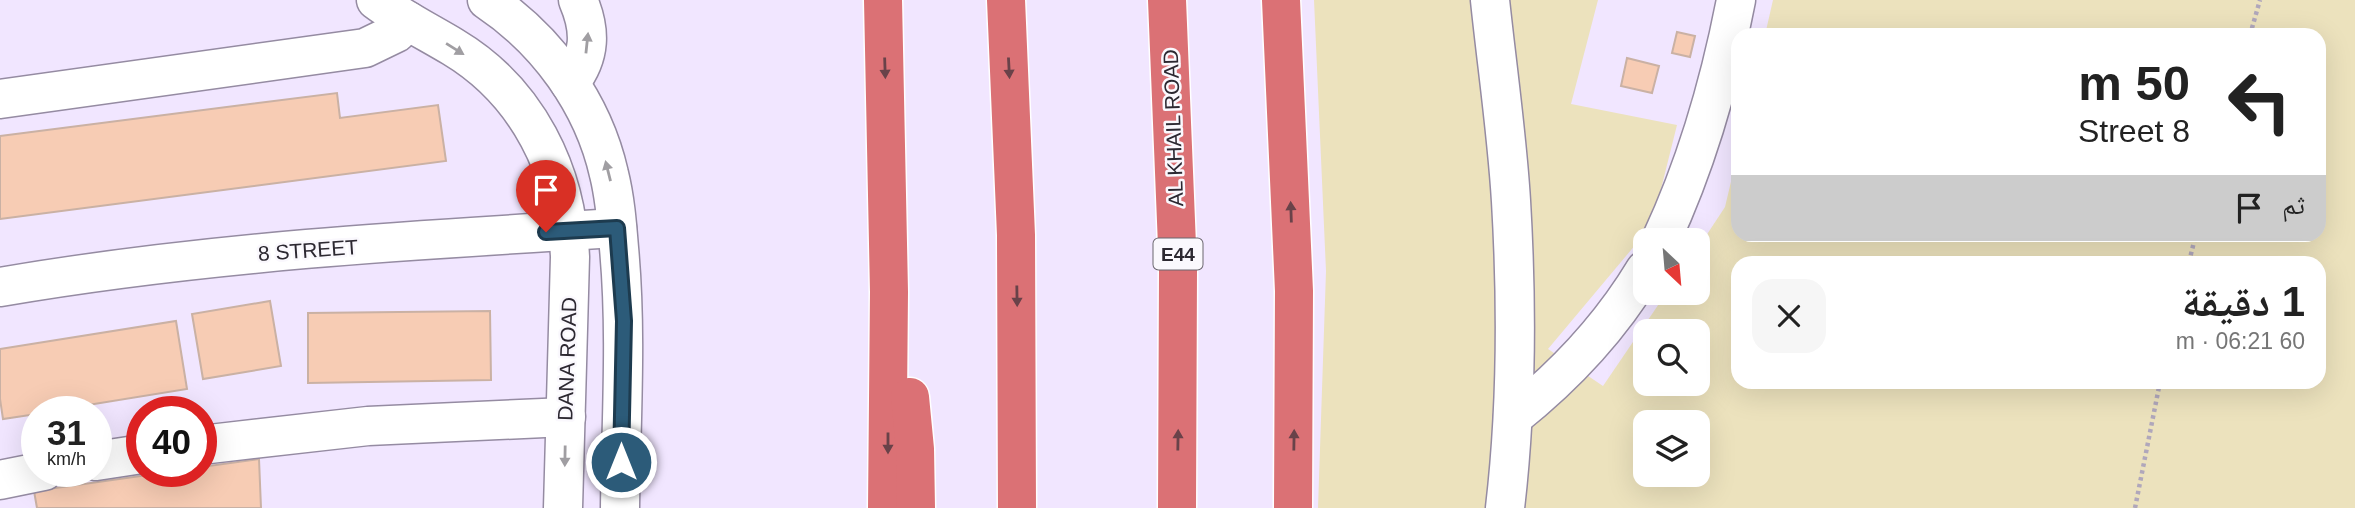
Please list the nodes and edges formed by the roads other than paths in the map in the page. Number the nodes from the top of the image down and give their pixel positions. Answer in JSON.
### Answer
{"nodes":[{"id":1,"x":376,"y":0,"type":"edge"},
{"id":2,"x":487,"y":0,"type":"edge"},
{"id":3,"x":578,"y":0,"type":"edge"},
{"id":4,"x":883,"y":0,"type":"edge"},
{"id":5,"x":1006,"y":0,"type":"edge"},
{"id":6,"x":1167,"y":0,"type":"edge"},
{"id":7,"x":1281,"y":0,"type":"edge"},
{"id":8,"x":1490,"y":0,"type":"edge"},
{"id":9,"x":1736,"y":0,"type":"edge"},
{"id":10,"x":408,"y":21,"type":"junction"},
{"id":11,"x":570,"y":82,"type":"junction"},
{"id":12,"x":0,"y":99,"type":"edge"},
{"id":13,"x":617,"y":228,"type":"junction"},
{"id":14,"x":1666,"y":228,"type":"edge"},
{"id":15,"x":569,"y":231,"type":"junction"},
{"id":16,"x":0,"y":287,"type":"edge"},
{"id":17,"x":1633,"y":287,"type":"edge"},
{"id":18,"x":889,"y":292,"type":"junction"},
{"id":19,"x":566,"y":417,"type":"junction"},
{"id":20,"x":1513,"y":417,"type":"junction"},
{"id":21,"x":217,"y":443,"type":"edge"},
{"id":22,"x":21,"y":476,"type":"edge"},
{"id":23,"x":0,"y":480,"type":"edge"},
{"id":24,"x":563,"y":508,"type":"edge"},
{"id":25,"x":620,"y":508,"type":"edge"},
{"id":26,"x":887,"y":508,"type":"edge"},
{"id":27,"x":916,"y":508,"type":"edge"},
{"id":28,"x":1017,"y":508,"type":"edge"},
{"id":29,"x":1177,"y":508,"type":"edge"},
{"id":30,"x":1293,"y":508,"type":"edge"},
{"id":31,"x":1506,"y":508,"type":"edge"}],
"edges":[{"from":1,"to":10,"type":"street","name":"DANA ROAD"},
{"from":2,"to":11,"type":"street"},
{"from":11,"to":3,"type":"street","one_way":true},
{"from":4,"to":18,"type":"highway","one_way":true},
{"from":5,"to":28,"type":"highway","one_way":true},
{"from":29,"to":6,"type":"highway","name":"AL KHAIL ROAD","number":"E44","one_way":true},
{"from":30,"to":7,"type":"highway","one_way":true},
{"from":8,"to":20,"type":"street"},
{"from":9,"to":14,"type":"street"},
{"from":10,"to":12,"type":"street"},
{"from":10,"to":15,"type":"street","name":"DANA ROAD","one_way":true},
{"from":13,"to":11,"type":"street","one_way":true},
{"from":13,"to":15,"type":"street","name":"8 STREET"},
{"from":13,"to":25,"type":"street"},
{"from":15,"to":16,"type":"street","name":"8 STREET"},
{"from":15,"to":19,"type":"street","name":"DANA ROAD"},
{"from":17,"to":20,"type":"street"},
{"from":18,"to":26,"type":"highway","one_way":true},
{"from":18,"to":27,"type":"highway"},
{"from":19,"to":21,"type":"street"},
{"from":19,"to":24,"type":"street","name":"DANA ROAD","one_way":true},
{"from":20,"to":31,"type":"street"},
{"from":22,"to":23,"type":"street"}]}
